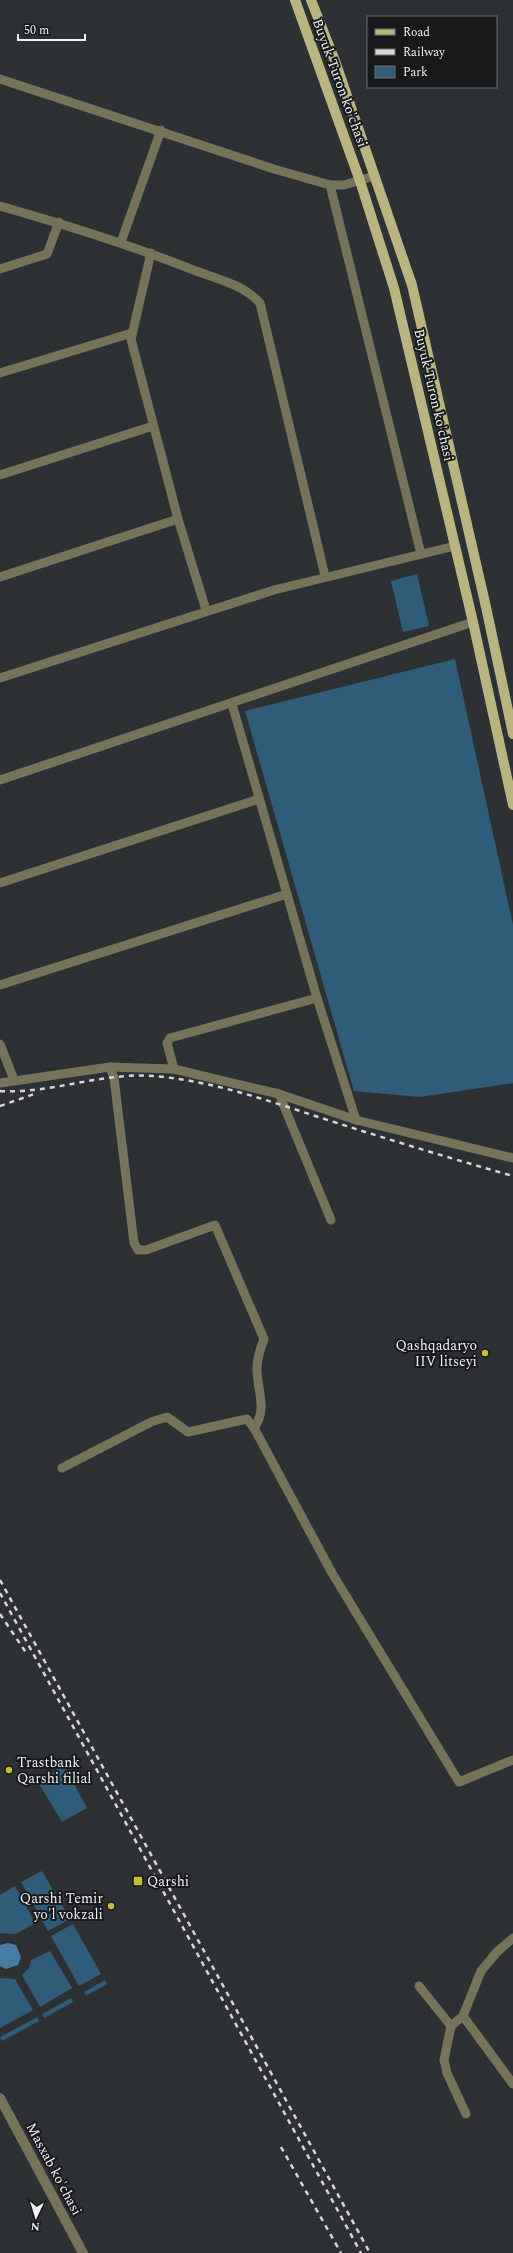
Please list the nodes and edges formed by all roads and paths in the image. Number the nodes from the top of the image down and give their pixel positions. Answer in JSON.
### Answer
{"nodes":[{"id":1,"x":295,"y":0,"type":"edge"},
{"id":2,"x":311,"y":0,"type":"edge"},
{"id":3,"x":0,"y":79,"type":"edge"},
{"id":4,"x":161,"y":130,"type":"junction"},
{"id":5,"x":374,"y":176,"type":"junction"},
{"id":6,"x":360,"y":181,"type":"junction"},
{"id":7,"x":330,"y":185,"type":"junction"},
{"id":8,"x":0,"y":206,"type":"edge"},
{"id":9,"x":59,"y":222,"type":"junction"},
{"id":10,"x":121,"y":242,"type":"junction"},
{"id":11,"x":151,"y":253,"type":"junction"},
{"id":12,"x":0,"y":269,"type":"edge"},
{"id":13,"x":132,"y":333,"type":"junction"},
{"id":14,"x":0,"y":373,"type":"edge"},
{"id":15,"x":153,"y":426,"type":"junction"},
{"id":16,"x":0,"y":475,"type":"edge"},
{"id":17,"x":178,"y":519,"type":"junction"},
{"id":18,"x":456,"y":546,"type":"junction"},
{"id":19,"x":421,"y":554,"type":"junction"},
{"id":20,"x":325,"y":576,"type":"junction"},
{"id":21,"x":0,"y":577,"type":"edge"},
{"id":22,"x":206,"y":610,"type":"junction"},
{"id":23,"x":473,"y":622,"type":"junction"},
{"id":24,"x":0,"y":678,"type":"edge"},
{"id":25,"x":232,"y":704,"type":"junction"},
{"id":26,"x":513,"y":734,"type":"edge"},
{"id":27,"x":0,"y":780,"type":"edge"},
{"id":28,"x":259,"y":799,"type":"junction"},
{"id":29,"x":513,"y":806,"type":"edge"},
{"id":30,"x":0,"y":883,"type":"edge"},
{"id":31,"x":287,"y":894,"type":"junction"},
{"id":32,"x":0,"y":985,"type":"edge"},
{"id":33,"x":317,"y":998,"type":"junction"},
{"id":34,"x":0,"y":1044,"type":"edge"},
{"id":35,"x":110,"y":1067,"type":"junction"},
{"id":36,"x":174,"y":1070,"type":"junction"},
{"id":37,"x":14,"y":1080,"type":"junction"},
{"id":38,"x":0,"y":1083,"type":"edge"},
{"id":39,"x":279,"y":1094,"type":"junction"},
{"id":40,"x":356,"y":1120,"type":"junction"},
{"id":41,"x":513,"y":1158,"type":"edge"},
{"id":42,"x":331,"y":1220,"type":"dead end"},
{"id":43,"x":254,"y":1428,"type":"junction"},
{"id":44,"x":62,"y":1468,"type":"dead end"},
{"id":45,"x":513,"y":1760,"type":"edge"},
{"id":46,"x":513,"y":1938,"type":"edge"},
{"id":47,"x":419,"y":1986,"type":"dead end"},
{"id":48,"x":463,"y":2016,"type":"junction"},
{"id":49,"x":451,"y":2026,"type":"junction"},
{"id":50,"x":513,"y":2084,"type":"edge"},
{"id":51,"x":0,"y":2098,"type":"edge"},
{"id":52,"x":466,"y":2114,"type":"dead end"},
{"id":53,"x":83,"y":2253,"type":"edge"}],
"edges":[{"from":1,"to":6,"type":"main road","name":"Buyuk Turon ko'chasi"},
{"from":2,"to":5,"type":"main road","name":"Buyuk Turon ko'chasi"},
{"from":3,"to":4,"type":"street"},
{"from":4,"to":7,"type":"street"},
{"from":4,"to":10,"type":"street"},
{"from":5,"to":6,"type":"street"},
{"from":5,"to":26,"type":"main road","name":"Buyuk Turon ko'chasi"},
{"from":6,"to":7,"type":"street"},
{"from":6,"to":18,"type":"main road","name":"Buyuk Turon ko'chasi"},
{"from":7,"to":19,"type":"street"},
{"from":8,"to":9,"type":"street"},
{"from":9,"to":10,"type":"street"},
{"from":9,"to":12,"type":"street"},
{"from":10,"to":11,"type":"street"},
{"from":11,"to":13,"type":"street"},
{"from":11,"to":20,"type":"street"},
{"from":13,"to":14,"type":"street"},
{"from":13,"to":15,"type":"street"},
{"from":15,"to":16,"type":"street"},
{"from":15,"to":17,"type":"street"},
{"from":17,"to":21,"type":"street"},
{"from":17,"to":22,"type":"street"},
{"from":18,"to":19,"type":"street"},
{"from":18,"to":23,"type":"main road","name":"Buyuk Turon ko'chasi"},
{"from":19,"to":20,"type":"street"},
{"from":20,"to":22,"type":"street"},
{"from":22,"to":24,"type":"street"},
{"from":23,"to":25,"type":"street"},
{"from":23,"to":29,"type":"main road","name":"Buyuk Turon ko'chasi"},
{"from":25,"to":27,"type":"street"},
{"from":25,"to":28,"type":"street"},
{"from":28,"to":30,"type":"street"},
{"from":28,"to":31,"type":"street"},
{"from":31,"to":32,"type":"street"},
{"from":31,"to":33,"type":"street"},
{"from":33,"to":36,"type":"street"},
{"from":33,"to":40,"type":"street"},
{"from":34,"to":37,"type":"street"},
{"from":35,"to":36,"type":"street"},
{"from":35,"to":37,"type":"street"},
{"from":35,"to":43,"type":"street"},
{"from":36,"to":39,"type":"street"},
{"from":37,"to":38,"type":"street"},
{"from":39,"to":40,"type":"street"},
{"from":39,"to":42,"type":"street"},
{"from":40,"to":41,"type":"street"},
{"from":43,"to":44,"type":"street"},
{"from":43,"to":45,"type":"street"},
{"from":46,"to":48,"type":"street"},
{"from":47,"to":49,"type":"street"},
{"from":48,"to":49,"type":"street"},
{"from":48,"to":50,"type":"street"},
{"from":49,"to":52,"type":"street"},
{"from":51,"to":53,"type":"street","name":"Masxab ko'chasi"}]}
